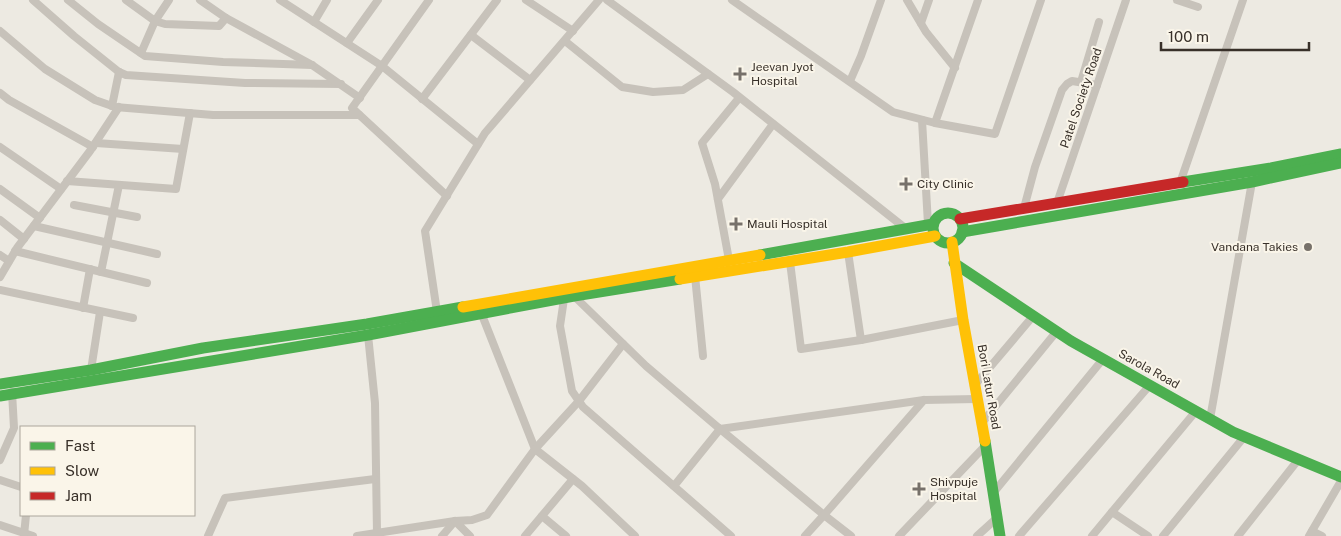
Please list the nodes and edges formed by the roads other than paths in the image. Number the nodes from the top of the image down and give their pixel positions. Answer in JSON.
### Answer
{"nodes":[{"id":1,"x":32,"y":0,"type":"edge"},
{"id":2,"x":68,"y":0,"type":"edge"},
{"id":3,"x":126,"y":0,"type":"edge"},
{"id":4,"x":169,"y":0,"type":"edge"},
{"id":5,"x":200,"y":0,"type":"edge"},
{"id":6,"x":328,"y":0,"type":"edge"},
{"id":7,"x":378,"y":0,"type":"edge"},
{"id":8,"x":429,"y":0,"type":"edge"},
{"id":9,"x":497,"y":0,"type":"edge"},
{"id":10,"x":526,"y":0,"type":"edge"},
{"id":11,"x":599,"y":0,"type":"edge"},
{"id":12,"x":607,"y":0,"type":"edge"},
{"id":13,"x":732,"y":0,"type":"edge"},
{"id":14,"x":907,"y":0,"type":"edge"},
{"id":15,"x":929,"y":0,"type":"edge"},
{"id":16,"x":978,"y":0,"type":"edge"},
{"id":17,"x":1040,"y":0,"type":"edge"},
{"id":18,"x":1126,"y":0,"type":"edge"},
{"id":19,"x":1177,"y":0,"type":"edge"},
{"id":20,"x":1243,"y":0,"type":"edge"},
{"id":21,"x":284,"y":1,"type":"edge"},
{"id":22,"x":878,"y":1,"type":"edge"},
{"id":23,"x":1198,"y":7,"type":"dead end"},
{"id":24,"x":226,"y":18,"type":"junction"},
{"id":25,"x":156,"y":22,"type":"junction"},
{"id":26,"x":314,"y":22,"type":"junction"},
{"id":27,"x":1099,"y":22,"type":"dead end"},
{"id":28,"x":921,"y":23,"type":"junction"},
{"id":29,"x":0,"y":31,"type":"edge"},
{"id":30,"x":573,"y":31,"type":"junction"},
{"id":31,"x":471,"y":34,"type":"junction"},
{"id":32,"x":564,"y":41,"type":"junction"},
{"id":33,"x":347,"y":43,"type":"junction"},
{"id":34,"x":141,"y":54,"type":"junction"},
{"id":35,"x":312,"y":66,"type":"junction"},
{"id":36,"x":382,"y":66,"type":"junction"},
{"id":37,"x":955,"y":68,"type":"junction"},
{"id":38,"x":119,"y":72,"type":"junction"},
{"id":39,"x":708,"y":74,"type":"junction"},
{"id":40,"x":530,"y":80,"type":"junction"},
{"id":41,"x":850,"y":81,"type":"junction"},
{"id":42,"x":1081,"y":82,"type":"junction"},
{"id":43,"x":341,"y":84,"type":"junction"},
{"id":44,"x":1097,"y":85,"type":"junction"},
{"id":45,"x":0,"y":93,"type":"edge"},
{"id":46,"x":360,"y":98,"type":"junction"},
{"id":47,"x":739,"y":98,"type":"junction"},
{"id":48,"x":422,"y":99,"type":"junction"},
{"id":49,"x":116,"y":107,"type":"junction"},
{"id":50,"x":190,"y":113,"type":"junction"},
{"id":51,"x":359,"y":115,"type":"junction"},
{"id":52,"x":922,"y":120,"type":"junction"},
{"id":53,"x":935,"y":123,"type":"junction"},
{"id":54,"x":773,"y":124,"type":"junction"},
{"id":55,"x":478,"y":144,"type":"junction"},
{"id":56,"x":94,"y":145,"type":"junction"},
{"id":57,"x":0,"y":148,"type":"edge"},
{"id":58,"x":183,"y":149,"type":"junction"},
{"id":59,"x":1341,"y":154,"type":"edge"},
{"id":60,"x":1341,"y":163,"type":"edge"},
{"id":61,"x":67,"y":181,"type":"junction"},
{"id":62,"x":1252,"y":182,"type":"junction"},
{"id":63,"x":1180,"y":183,"type":"junction"},
{"id":64,"x":119,"y":185,"type":"junction"},
{"id":65,"x":0,"y":189,"type":"edge"},
{"id":66,"x":61,"y":189,"type":"junction"},
{"id":67,"x":447,"y":196,"type":"junction"},
{"id":68,"x":718,"y":199,"type":"junction"},
{"id":69,"x":1057,"y":203,"type":"junction"},
{"id":70,"x":74,"y":205,"type":"dead end"},
{"id":71,"x":1024,"y":208,"type":"junction"},
{"id":72,"x":113,"y":212,"type":"junction"},
{"id":73,"x":138,"y":217,"type":"dead end"},
{"id":74,"x":40,"y":218,"type":"junction"},
{"id":75,"x":0,"y":220,"type":"edge"},
{"id":76,"x":960,"y":220,"type":"junction"},
{"id":77,"x":931,"y":224,"type":"junction"},
{"id":78,"x":34,"y":226,"type":"junction"},
{"id":79,"x":905,"y":228,"type":"junction"},
{"id":80,"x":962,"y":232,"type":"junction"},
{"id":81,"x":935,"y":236,"type":"junction"},
{"id":82,"x":24,"y":239,"type":"junction"},
{"id":83,"x":107,"y":242,"type":"junction"},
{"id":84,"x":952,"y":242,"type":"junction"},
{"id":85,"x":15,"y":251,"type":"junction"},
{"id":86,"x":848,"y":252,"type":"junction"},
{"id":87,"x":156,"y":254,"type":"dead end"},
{"id":88,"x":0,"y":255,"type":"edge"},
{"id":89,"x":729,"y":260,"type":"junction"},
{"id":90,"x":10,"y":261,"type":"junction"},
{"id":91,"x":790,"y":262,"type":"junction"},
{"id":92,"x":954,"y":263,"type":"junction"},
{"id":93,"x":90,"y":270,"type":"junction"},
{"id":94,"x":101,"y":272,"type":"junction"},
{"id":95,"x":695,"y":276,"type":"junction"},
{"id":96,"x":0,"y":277,"type":"edge"},
{"id":97,"x":147,"y":283,"type":"dead end"},
{"id":98,"x":0,"y":290,"type":"edge"},
{"id":99,"x":569,"y":298,"type":"junction"},
{"id":100,"x":83,"y":308,"type":"junction"},
{"id":101,"x":100,"y":312,"type":"junction"},
{"id":102,"x":437,"y":312,"type":"junction"},
{"id":103,"x":482,"y":315,"type":"junction"},
{"id":104,"x":1034,"y":315,"type":"junction"},
{"id":105,"x":133,"y":318,"type":"dead end"},
{"id":106,"x":963,"y":320,"type":"junction"},
{"id":107,"x":1057,"y":331,"type":"junction"},
{"id":108,"x":368,"y":336,"type":"junction"},
{"id":109,"x":861,"y":340,"type":"junction"},
{"id":110,"x":623,"y":344,"type":"junction"},
{"id":111,"x":703,"y":356,"type":"dead end"},
{"id":112,"x":1103,"y":359,"type":"junction"},
{"id":113,"x":91,"y":370,"type":"junction"},
{"id":114,"x":1150,"y":385,"type":"junction"},
{"id":115,"x":974,"y":386,"type":"junction"},
{"id":116,"x":8,"y":387,"type":"edge"},
{"id":117,"x":0,"y":396,"type":"edge"},
{"id":118,"x":976,"y":399,"type":"junction"},
{"id":119,"x":924,"y":400,"type":"junction"},
{"id":120,"x":579,"y":401,"type":"junction"},
{"id":121,"x":1196,"y":411,"type":"junction"},
{"id":122,"x":1210,"y":419,"type":"junction"},
{"id":123,"x":981,"y":424,"type":"junction"},
{"id":124,"x":720,"y":429,"type":"junction"},
{"id":125,"x":1244,"y":437,"type":"junction"},
{"id":126,"x":986,"y":445,"type":"junction"},
{"id":127,"x":535,"y":449,"type":"junction"},
{"id":128,"x":0,"y":460,"type":"edge"},
{"id":129,"x":1298,"y":460,"type":"junction"},
{"id":130,"x":375,"y":479,"type":"junction"},
{"id":131,"x":1341,"y":479,"type":"edge"},
{"id":132,"x":0,"y":480,"type":"edge"},
{"id":133,"x":573,"y":480,"type":"junction"},
{"id":134,"x":674,"y":486,"type":"junction"},
{"id":135,"x":20,"y":487,"type":"edge"},
{"id":136,"x":994,"y":492,"type":"junction"},
{"id":137,"x":1112,"y":512,"type":"junction"},
{"id":138,"x":824,"y":515,"type":"junction"},
{"id":139,"x":26,"y":516,"type":"edge"},
{"id":140,"x":542,"y":516,"type":"junction"},
{"id":141,"x":998,"y":518,"type":"junction"},
{"id":142,"x":455,"y":521,"type":"junction"},
{"id":143,"x":0,"y":525,"type":"edge"},
{"id":144,"x":24,"y":534,"type":"edge"},
{"id":145,"x":372,"y":534,"type":"edge"},
{"id":146,"x":1311,"y":534,"type":"edge"},
{"id":147,"x":33,"y":536,"type":"edge"},
{"id":148,"x":208,"y":536,"type":"edge"},
{"id":149,"x":357,"y":536,"type":"edge"},
{"id":150,"x":442,"y":536,"type":"edge"},
{"id":151,"x":470,"y":536,"type":"edge"},
{"id":152,"x":525,"y":536,"type":"edge"},
{"id":153,"x":566,"y":536,"type":"edge"},
{"id":154,"x":635,"y":536,"type":"edge"},
{"id":155,"x":731,"y":536,"type":"edge"},
{"id":156,"x":805,"y":536,"type":"edge"},
{"id":157,"x":851,"y":536,"type":"edge"},
{"id":158,"x":899,"y":536,"type":"edge"},
{"id":159,"x":977,"y":536,"type":"edge"},
{"id":160,"x":1000,"y":536,"type":"edge"},
{"id":161,"x":1019,"y":536,"type":"edge"},
{"id":162,"x":1092,"y":536,"type":"edge"},
{"id":163,"x":1148,"y":536,"type":"edge"},
{"id":164,"x":1163,"y":536,"type":"edge"},
{"id":165,"x":1238,"y":536,"type":"edge"},
{"id":166,"x":1322,"y":536,"type":"edge"}],
"edges":[{"from":1,"to":38,"type":"street"},
{"from":2,"to":34,"type":"street"},
{"from":3,"to":25,"type":"street"},
{"from":4,"to":25,"type":"street"},
{"from":5,"to":24,"type":"street"},
{"from":6,"to":26,"type":"street"},
{"from":7,"to":33,"type":"street"},
{"from":8,"to":36,"type":"street"},
{"from":9,"to":31,"type":"street"},
{"from":10,"to":30,"type":"street"},
{"from":11,"to":30,"type":"street"},
{"from":12,"to":39,"type":"street"},
{"from":13,"to":41,"type":"street"},
{"from":14,"to":28,"type":"street"},
{"from":15,"to":28,"type":"street"},
{"from":16,"to":37,"type":"street"},
{"from":17,"to":53,"type":"street"},
{"from":18,"to":44,"type":"street","name":"Patel Society Road"},
{"from":19,"to":23,"type":"street"},
{"from":20,"to":63,"type":"street"},
{"from":21,"to":26,"type":"street"},
{"from":22,"to":41,"type":"street"},
{"from":24,"to":25,"type":"street"},
{"from":24,"to":35,"type":"street"},
{"from":25,"to":34,"type":"street"},
{"from":26,"to":33,"type":"street"},
{"from":27,"to":42,"type":"street"},
{"from":28,"to":37,"type":"street"},
{"from":29,"to":49,"type":"street"},
{"from":30,"to":32,"type":"street"},
{"from":31,"to":40,"type":"street"},
{"from":31,"to":48,"type":"street"},
{"from":32,"to":39,"type":"street"},
{"from":32,"to":40,"type":"street"},
{"from":33,"to":36,"type":"street"},
{"from":34,"to":35,"type":"street"},
{"from":35,"to":43,"type":"street"},
{"from":36,"to":46,"type":"street"},
{"from":36,"to":48,"type":"street"},
{"from":37,"to":53,"type":"street"},
{"from":38,"to":43,"type":"street"},
{"from":38,"to":49,"type":"street"},
{"from":39,"to":47,"type":"street"},
{"from":40,"to":55,"type":"street"},
{"from":41,"to":52,"type":"street"},
{"from":42,"to":44,"type":"street"},
{"from":42,"to":71,"type":"street"},
{"from":43,"to":46,"type":"street"},
{"from":44,"to":69,"type":"street","name":"Patel Society Road"},
{"from":45,"to":56,"type":"street"},
{"from":46,"to":51,"type":"street"},
{"from":47,"to":54,"type":"street"},
{"from":47,"to":68,"type":"street"},
{"from":48,"to":55,"type":"street"},
{"from":49,"to":50,"type":"street"},
{"from":49,"to":56,"type":"street"},
{"from":50,"to":51,"type":"street"},
{"from":50,"to":58,"type":"street"},
{"from":51,"to":67,"type":"street"},
{"from":52,"to":53,"type":"street"},
{"from":52,"to":77,"type":"street"},
{"from":54,"to":68,"type":"street"},
{"from":54,"to":79,"type":"street"},
{"from":55,"to":67,"type":"street"},
{"from":56,"to":58,"type":"street"},
{"from":56,"to":61,"type":"street"},
{"from":57,"to":66,"type":"street"},
{"from":58,"to":64,"type":"street"},
{"from":59,"to":63,"type":"main road"},
{"from":60,"to":62,"type":"main road"},
{"from":61,"to":64,"type":"street"},
{"from":61,"to":66,"type":"street"},
{"from":62,"to":80,"type":"main road"},
{"from":62,"to":122,"type":"street"},
{"from":63,"to":69,"type":"main road"},
{"from":64,"to":72,"type":"street"},
{"from":65,"to":74,"type":"street"},
{"from":66,"to":74,"type":"street"},
{"from":67,"to":102,"type":"street"},
{"from":68,"to":89,"type":"street"},
{"from":69,"to":71,"type":"main road"},
{"from":70,"to":72,"type":"street"},
{"from":71,"to":76,"type":"main road"},
{"from":72,"to":73,"type":"street"},
{"from":72,"to":83,"type":"street"},
{"from":74,"to":78,"type":"street"},
{"from":75,"to":82,"type":"street"},
{"from":76,"to":77,"type":"main road"},
{"from":76,"to":80,"type":"main road"},
{"from":77,"to":79,"type":"main road"},
{"from":77,"to":81,"type":"main road"},
{"from":78,"to":82,"type":"street"},
{"from":78,"to":83,"type":"street"},
{"from":79,"to":89,"type":"main road"},
{"from":80,"to":84,"type":"main road"},
{"from":81,"to":84,"type":"main road"},
{"from":81,"to":86,"type":"main road"},
{"from":82,"to":85,"type":"street"},
{"from":83,"to":87,"type":"street"},
{"from":83,"to":94,"type":"street"},
{"from":84,"to":92,"type":"main road","name":"Bori Latur Road"},
{"from":85,"to":90,"type":"street"},
{"from":85,"to":93,"type":"street"},
{"from":86,"to":91,"type":"main road"},
{"from":86,"to":109,"type":"street"},
{"from":88,"to":90,"type":"street"},
{"from":89,"to":102,"type":"main road"},
{"from":90,"to":96,"type":"street"},
{"from":91,"to":95,"type":"main road"},
{"from":91,"to":109,"type":"street"},
{"from":92,"to":104,"type":"main road","name":"Sarola Road"},
{"from":92,"to":106,"type":"main road","name":"Bori Latur Road"},
{"from":93,"to":94,"type":"street"},
{"from":93,"to":100,"type":"street"},
{"from":94,"to":97,"type":"street"},
{"from":95,"to":99,"type":"main road"},
{"from":95,"to":111,"type":"street"},
{"from":98,"to":100,"type":"street"},
{"from":99,"to":103,"type":"main road"},
{"from":99,"to":110,"type":"street"},
{"from":99,"to":120,"type":"street"},
{"from":100,"to":101,"type":"street"},
{"from":101,"to":105,"type":"street"},
{"from":101,"to":113,"type":"street"},
{"from":102,"to":113,"type":"main road"},
{"from":103,"to":108,"type":"main road"},
{"from":103,"to":127,"type":"street"},
{"from":104,"to":107,"type":"main road","name":"Sarola Road"},
{"from":104,"to":115,"type":"street"},
{"from":106,"to":109,"type":"street"},
{"from":106,"to":115,"type":"main road","name":"Bori Latur Road"},
{"from":107,"to":112,"type":"main road","name":"Sarola Road"},
{"from":107,"to":123,"type":"street"},
{"from":108,"to":116,"type":"main road"},
{"from":108,"to":130,"type":"street"},
{"from":110,"to":120,"type":"street"},
{"from":110,"to":124,"type":"street"},
{"from":112,"to":114,"type":"main road","name":"Sarola Road"},
{"from":112,"to":136,"type":"street"},
{"from":113,"to":116,"type":"main road"},
{"from":114,"to":121,"type":"main road","name":"Sarola Road"},
{"from":114,"to":161,"type":"street"},
{"from":115,"to":118,"type":"main road","name":"Bori Latur Road"},
{"from":116,"to":117,"type":"main road"},
{"from":116,"to":128,"type":"street"},
{"from":118,"to":119,"type":"street"},
{"from":118,"to":123,"type":"main road","name":"Bori Latur Road"},
{"from":119,"to":124,"type":"street"},
{"from":119,"to":138,"type":"street"},
{"from":120,"to":127,"type":"street"},
{"from":120,"to":134,"type":"street"},
{"from":121,"to":122,"type":"main road","name":"Sarola Road"},
{"from":121,"to":137,"type":"street"},
{"from":122,"to":125,"type":"main road","name":"Sarola Road"},
{"from":123,"to":126,"type":"main road","name":"Bori Latur Road"},
{"from":124,"to":134,"type":"street"},
{"from":124,"to":138,"type":"street"},
{"from":125,"to":129,"type":"main road","name":"Sarola Road"},
{"from":125,"to":164,"type":"street"},
{"from":126,"to":136,"type":"main road","name":"Bori Latur Road"},
{"from":126,"to":158,"type":"street"},
{"from":127,"to":133,"type":"street"},
{"from":127,"to":142,"type":"street"},
{"from":129,"to":131,"type":"main road","name":"Sarola Road"},
{"from":129,"to":165,"type":"street"},
{"from":130,"to":145,"type":"street"},
{"from":130,"to":148,"type":"street"},
{"from":131,"to":146,"type":"street"},
{"from":132,"to":135,"type":"street"},
{"from":133,"to":140,"type":"street"},
{"from":133,"to":154,"type":"street"},
{"from":134,"to":155,"type":"street"},
{"from":136,"to":141,"type":"main road","name":"Bori Latur Road"},
{"from":137,"to":162,"type":"street"},
{"from":137,"to":163,"type":"street"},
{"from":138,"to":156,"type":"street"},
{"from":138,"to":157,"type":"street"},
{"from":139,"to":144,"type":"street"},
{"from":140,"to":152,"type":"street"},
{"from":140,"to":153,"type":"street"},
{"from":141,"to":159,"type":"street"},
{"from":141,"to":160,"type":"main road","name":"Bori Latur Road"},
{"from":142,"to":145,"type":"street"},
{"from":142,"to":150,"type":"street"},
{"from":142,"to":151,"type":"street"},
{"from":143,"to":144,"type":"street"},
{"from":144,"to":147,"type":"street"},
{"from":145,"to":149,"type":"street"},
{"from":146,"to":166,"type":"street"}]}
